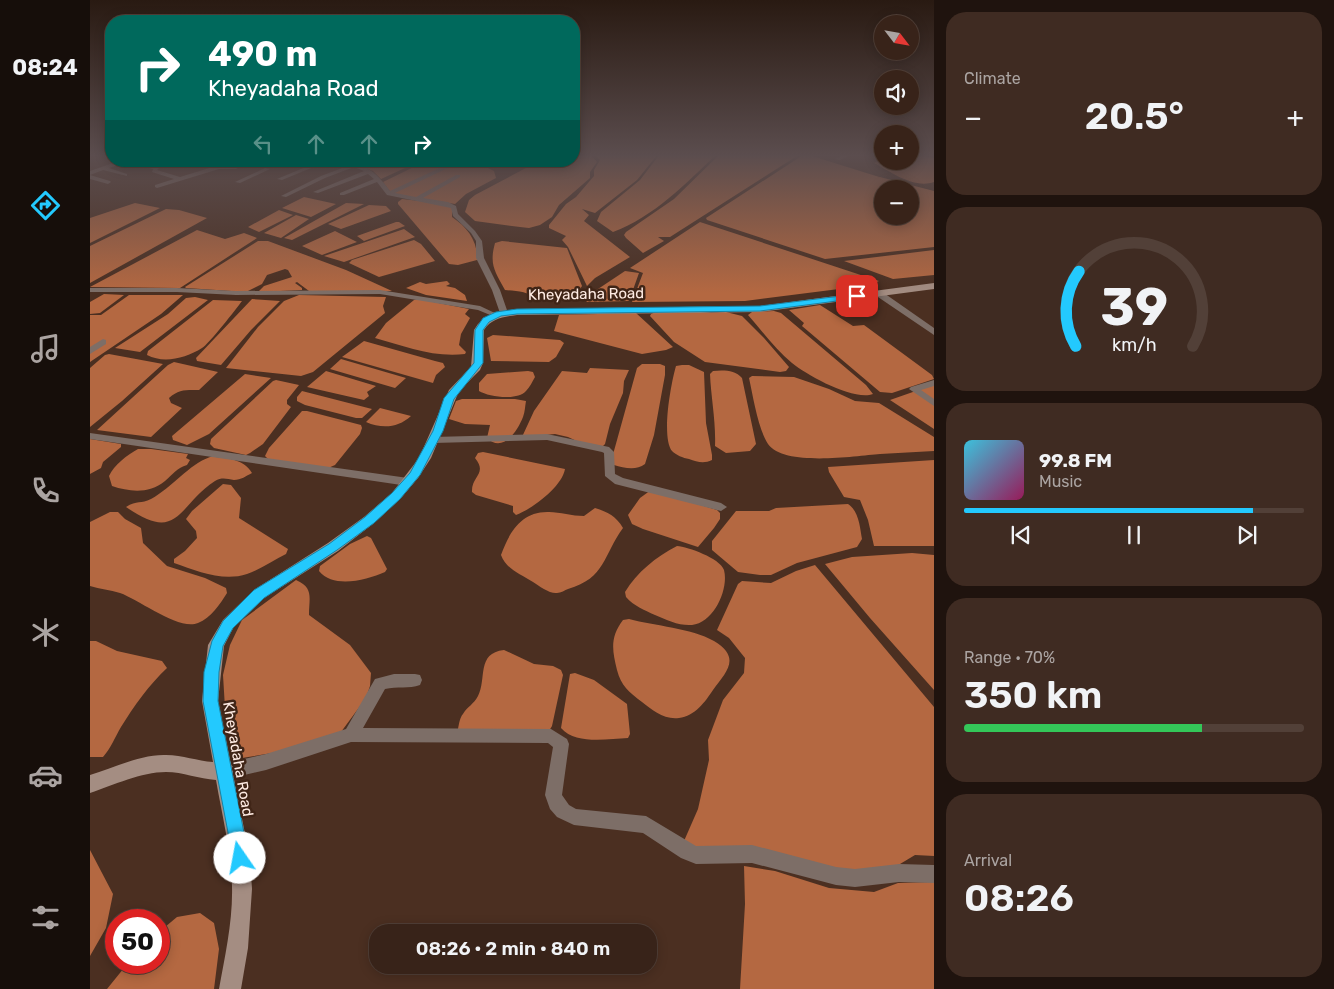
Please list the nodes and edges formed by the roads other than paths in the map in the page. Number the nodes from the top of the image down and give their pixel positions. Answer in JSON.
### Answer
{"nodes":[{"id":1,"x":421,"y":200,"type":"edge"},
{"id":2,"x":934,"y":286,"type":"edge"},
{"id":3,"x":90,"y":290,"type":"edge"},
{"id":4,"x":878,"y":293,"type":"junction"},
{"id":5,"x":497,"y":311,"type":"junction"},
{"id":6,"x":934,"y":332,"type":"edge"},
{"id":7,"x":103,"y":342,"type":"dead end"},
{"id":8,"x":90,"y":351,"type":"edge"},
{"id":9,"x":934,"y":383,"type":"edge"},
{"id":10,"x":934,"y":403,"type":"edge"},
{"id":11,"x":90,"y":436,"type":"edge"},
{"id":12,"x":433,"y":440,"type":"junction"},
{"id":13,"x":408,"y":482,"type":"junction"},
{"id":14,"x":721,"y":507,"type":"dead end"},
{"id":15,"x":416,"y":680,"type":"dead end"},
{"id":16,"x":351,"y":735,"type":"junction"},
{"id":17,"x":223,"y":772,"type":"junction"},
{"id":18,"x":90,"y":784,"type":"edge"},
{"id":19,"x":934,"y":874,"type":"edge"},
{"id":20,"x":230,"y":989,"type":"edge"}],
"edges":[{"from":1,"to":5,"type":"street"},
{"from":2,"to":4,"type":"main road","name":"Kheyadaha Road"},
{"from":3,"to":5,"type":"street"},
{"from":4,"to":5,"type":"main road","name":"Kheyadaha Road"},
{"from":4,"to":6,"type":"street"},
{"from":5,"to":12,"type":"main road","name":"Kheyadaha Road"},
{"from":7,"to":8,"type":"street"},
{"from":9,"to":10,"type":"street"},
{"from":11,"to":13,"type":"street"},
{"from":12,"to":13,"type":"main road","name":"Kheyadaha Road"},
{"from":12,"to":14,"type":"street"},
{"from":13,"to":17,"type":"main road","name":"Kheyadaha Road"},
{"from":15,"to":16,"type":"street"},
{"from":16,"to":17,"type":"street"},
{"from":16,"to":19,"type":"street"},
{"from":17,"to":18,"type":"main road"},
{"from":17,"to":20,"type":"main road","name":"Kheyadaha Road"}]}
